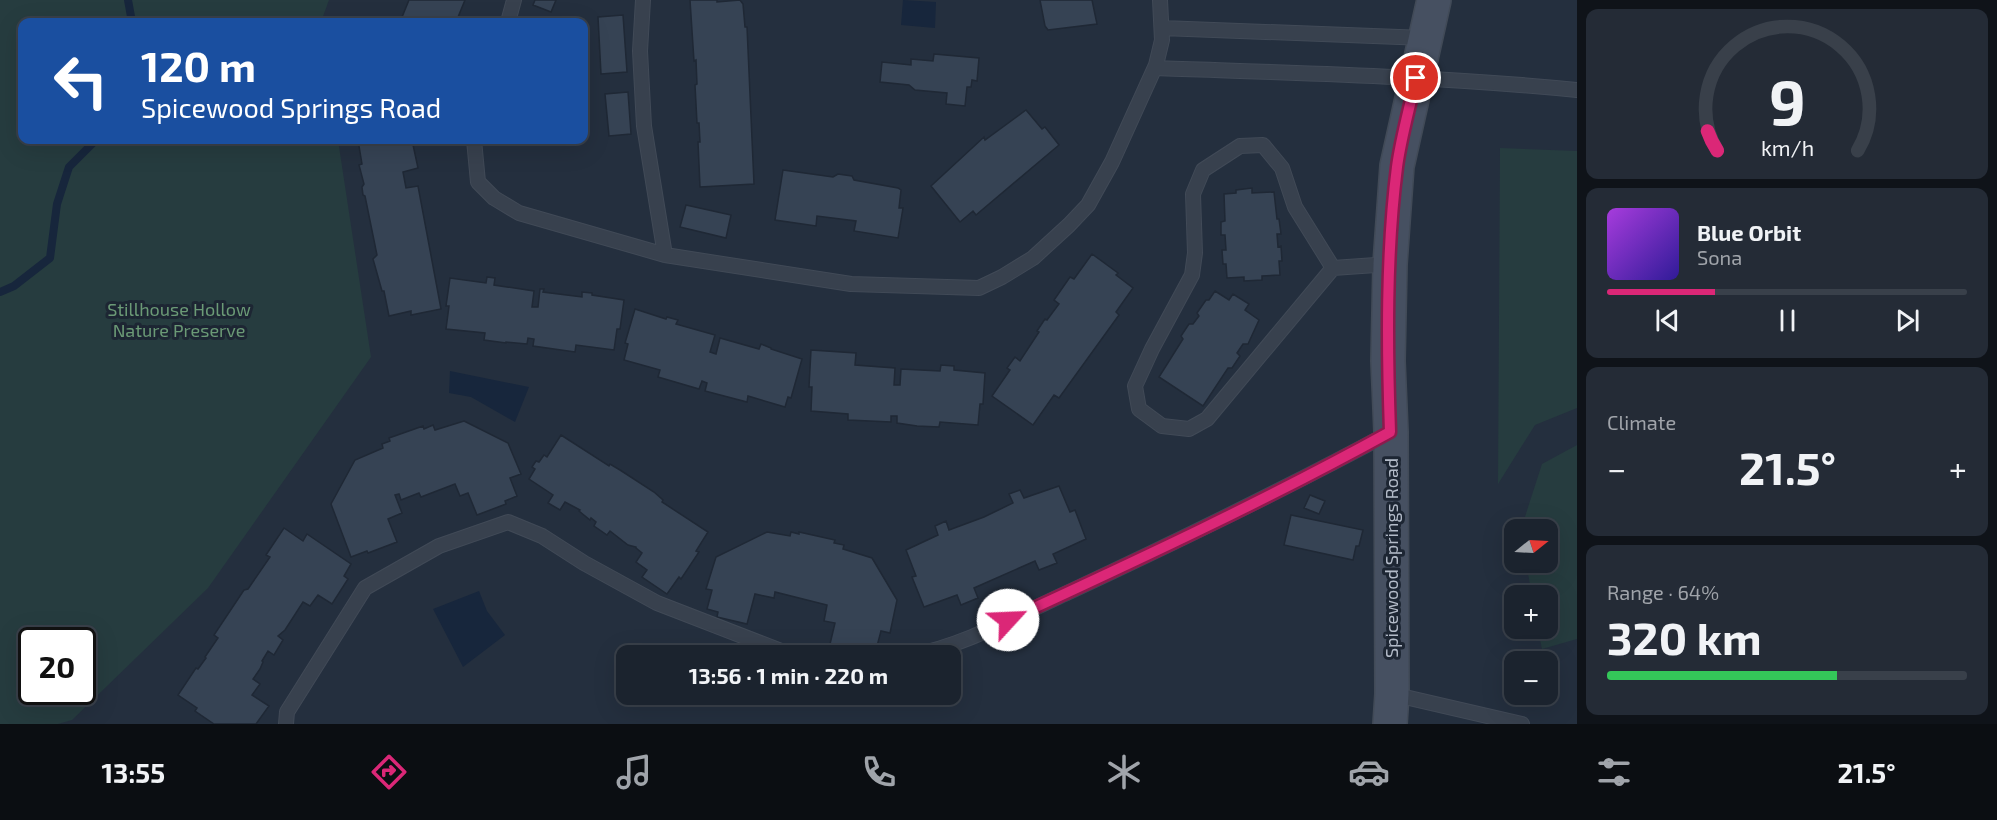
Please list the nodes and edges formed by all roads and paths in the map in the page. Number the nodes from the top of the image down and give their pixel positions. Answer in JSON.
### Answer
{"nodes":[{"id":1,"x":514,"y":0,"type":"edge"},
{"id":2,"x":643,"y":0,"type":"edge"},
{"id":3,"x":1160,"y":0,"type":"edge"},
{"id":4,"x":1434,"y":0,"type":"edge"},
{"id":5,"x":509,"y":18,"type":"edge"},
{"id":6,"x":1162,"y":28,"type":"junction"},
{"id":7,"x":1425,"y":38,"type":"junction"},
{"id":8,"x":1155,"y":68,"type":"junction"},
{"id":9,"x":1416,"y":78,"type":"junction"},
{"id":10,"x":1577,"y":90,"type":"edge"},
{"id":11,"x":474,"y":144,"type":"edge"},
{"id":12,"x":666,"y":255,"type":"junction"},
{"id":13,"x":1390,"y":264,"type":"junction"},
{"id":14,"x":1333,"y":268,"type":"junction"},
{"id":15,"x":1390,"y":432,"type":"junction"},
{"id":16,"x":766,"y":645,"type":"edge"},
{"id":17,"x":947,"y":645,"type":"edge"},
{"id":18,"x":1391,"y":709,"type":"edge"},
{"id":19,"x":286,"y":724,"type":"edge"},
{"id":20,"x":1522,"y":724,"type":"edge"}],
"edges":[{"from":1,"to":5,"type":"lane"},
{"from":2,"to":12,"type":"lane"},
{"from":3,"to":6,"type":"lane"},
{"from":4,"to":7,"type":"main road","name":"Spicewood Springs Road"},
{"from":6,"to":7,"type":"lane"},
{"from":6,"to":8,"type":"lane"},
{"from":7,"to":9,"type":"main road","name":"Spicewood Springs Road"},
{"from":8,"to":9,"type":"lane"},
{"from":8,"to":12,"type":"lane"},
{"from":9,"to":10,"type":"lane"},
{"from":9,"to":13,"type":"main road","name":"Spicewood Springs Road"},
{"from":11,"to":12,"type":"lane"},
{"from":13,"to":14,"type":"lane"},
{"from":13,"to":15,"type":"main road","name":"Spicewood Springs Road"},
{"from":14,"to":14,"type":"lane"},
{"from":15,"to":17,"type":"lane"},
{"from":15,"to":18,"type":"main road","name":"Spicewood Springs Road"},
{"from":16,"to":19,"type":"lane"},
{"from":18,"to":20,"type":"lane"}]}
